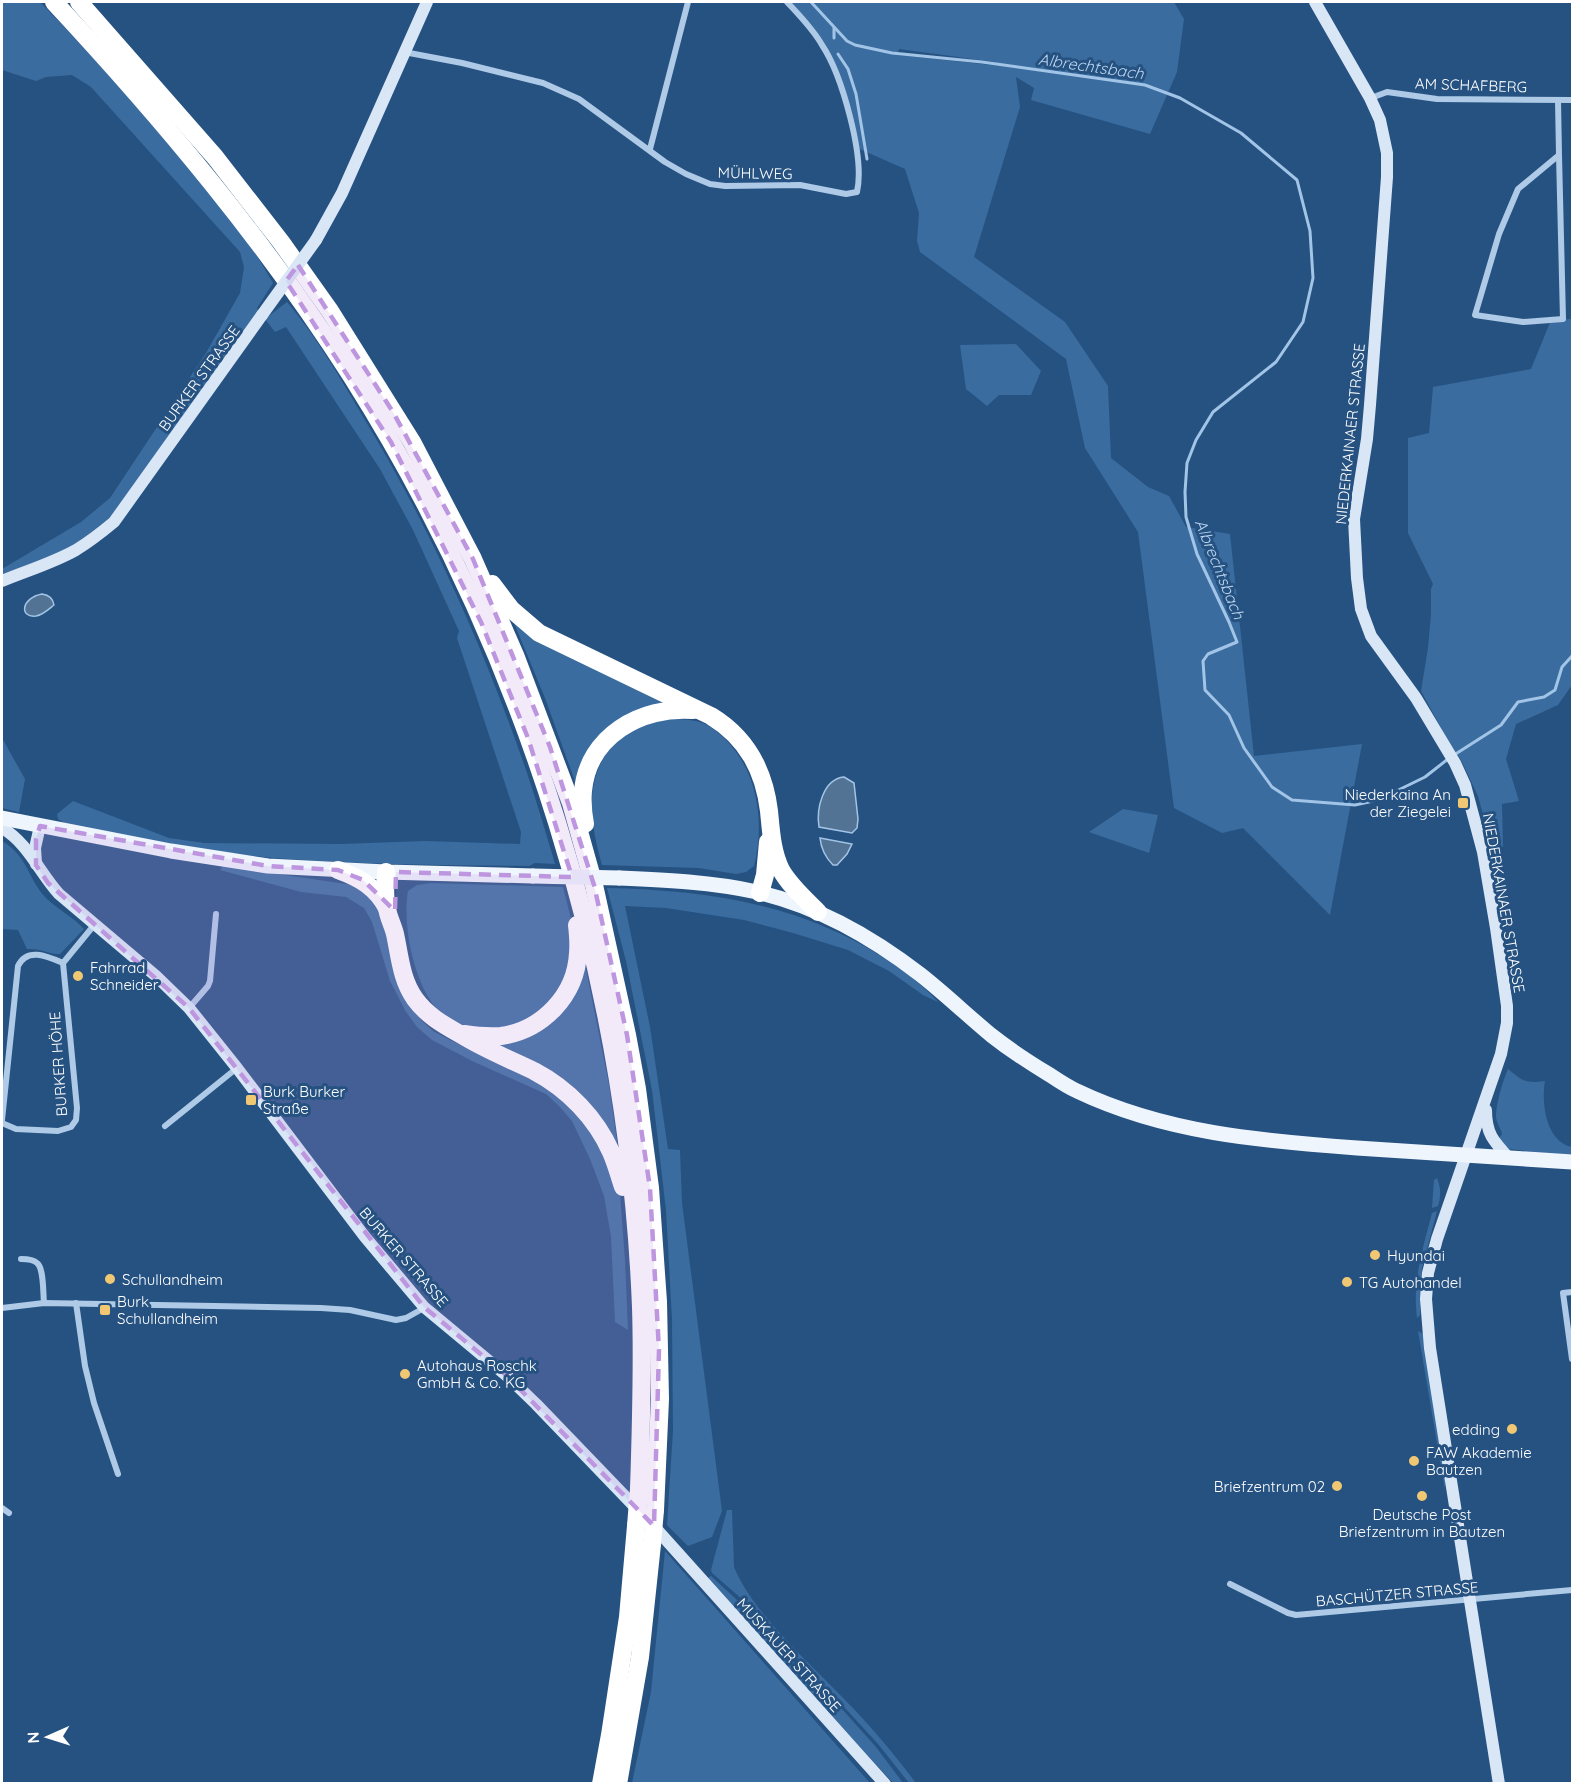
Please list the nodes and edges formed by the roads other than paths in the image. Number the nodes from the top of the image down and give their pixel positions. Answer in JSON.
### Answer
{"nodes":[{"id":1,"x":54,"y":2,"type":"edge"},
{"id":2,"x":79,"y":2,"type":"edge"},
{"id":3,"x":425,"y":2,"type":"edge"},
{"id":4,"x":688,"y":2,"type":"edge"},
{"id":5,"x":787,"y":2,"type":"edge"},
{"id":6,"x":1315,"y":2,"type":"edge"},
{"id":7,"x":404,"y":52,"type":"junction"},
{"id":8,"x":1370,"y":98,"type":"junction"},
{"id":9,"x":1558,"y":100,"type":"junction"},
{"id":10,"x":1572,"y":100,"type":"edge"},
{"id":11,"x":650,"y":149,"type":"dead end"},
{"id":12,"x":1559,"y":155,"type":"junction"},
{"id":13,"x":472,"y":559,"type":"junction"},
{"id":14,"x":2,"y":581,"type":"edge"},
{"id":15,"x":700,"y":711,"type":"junction"},
{"id":16,"x":2,"y":818,"type":"edge"},
{"id":17,"x":40,"y":826,"type":"junction"},
{"id":18,"x":770,"y":826,"type":"junction"},
{"id":19,"x":2,"y":828,"type":"edge"},
{"id":20,"x":567,"y":858,"type":"junction"},
{"id":21,"x":36,"y":865,"type":"junction"},
{"id":22,"x":338,"y":870,"type":"junction"},
{"id":23,"x":391,"y":872,"type":"junction"},
{"id":24,"x":594,"y":885,"type":"junction"},
{"id":25,"x":760,"y":893,"type":"junction"},
{"id":26,"x":387,"y":908,"type":"junction"},
{"id":27,"x":818,"y":912,"type":"junction"},
{"id":28,"x":216,"y":914,"type":"dead end"},
{"id":29,"x":95,"y":923,"type":"junction"},
{"id":30,"x":395,"y":934,"type":"junction"},
{"id":31,"x":63,"y":963,"type":"junction"},
{"id":32,"x":189,"y":1008,"type":"junction"},
{"id":33,"x":456,"y":1032,"type":"junction"},
{"id":34,"x":237,"y":1068,"type":"junction"},
{"id":35,"x":1486,"y":1102,"type":"junction"},
{"id":36,"x":2,"y":1121,"type":"edge"},
{"id":37,"x":165,"y":1126,"type":"dead end"},
{"id":38,"x":1467,"y":1155,"type":"junction"},
{"id":39,"x":1509,"y":1158,"type":"junction"},
{"id":40,"x":1572,"y":1162,"type":"edge"},
{"id":41,"x":635,"y":1223,"type":"junction"},
{"id":42,"x":21,"y":1259,"type":"dead end"},
{"id":43,"x":1572,"y":1292,"type":"edge"},
{"id":44,"x":44,"y":1303,"type":"junction"},
{"id":45,"x":76,"y":1303,"type":"junction"},
{"id":46,"x":424,"y":1307,"type":"junction"},
{"id":47,"x":2,"y":1308,"type":"edge"},
{"id":48,"x":1572,"y":1359,"type":"edge"},
{"id":49,"x":118,"y":1474,"type":"dead end"},
{"id":50,"x":2,"y":1508,"type":"edge"},
{"id":51,"x":2,"y":1515,"type":"edge"},
{"id":52,"x":672,"y":1546,"type":"joint"},
{"id":53,"x":1230,"y":1584,"type":"dead end"},
{"id":54,"x":1572,"y":1590,"type":"edge"},
{"id":55,"x":1470,"y":1599,"type":"junction"},
{"id":56,"x":601,"y":1784,"type":"edge"},
{"id":57,"x":618,"y":1784,"type":"edge"},
{"id":58,"x":885,"y":1784,"type":"edge"},
{"id":59,"x":1499,"y":1784,"type":"edge"}],
"edges":[{"from":1,"to":20,"type":"highway"},
{"from":2,"to":13,"type":"highway"},
{"from":3,"to":7,"type":"street","name":"BURKER STRASSE"},
{"from":4,"to":11,"type":"street"},
{"from":5,"to":7,"type":"street","name":"MÜHLWEG"},
{"from":6,"to":8,"type":"street","name":"NIEDERKAINAER STRASSE"},
{"from":7,"to":14,"type":"street","name":"BURKER STRASSE","bridge":true},
{"from":8,"to":9,"type":"street","name":"AM SCHAFBERG"},
{"from":8,"to":35,"type":"street","name":"NIEDERKAINAER STRASSE"},
{"from":9,"to":10,"type":"street","name":"AM SCHAFBERG"},
{"from":9,"to":12,"type":"street"},
{"from":12,"to":12,"type":"street"},
{"from":13,"to":15,"type":"highway"},
{"from":13,"to":24,"type":"highway"},
{"from":15,"to":18,"type":"highway"},
{"from":15,"to":24,"type":"highway"},
{"from":16,"to":17,"type":"main road"},
{"from":17,"to":21,"type":"street"},
{"from":17,"to":22,"type":"main road"},
{"from":18,"to":25,"type":"highway"},
{"from":18,"to":27,"type":"highway"},
{"from":19,"to":21,"type":"street","name":"BURKER STRASSE"},
{"from":20,"to":33,"type":"highway"},
{"from":20,"to":41,"type":"highway"},
{"from":21,"to":29,"type":"street","name":"BURKER STRASSE"},
{"from":22,"to":23,"type":"main road"},
{"from":22,"to":26,"type":"highway"},
{"from":23,"to":25,"type":"main road","bridge":true},
{"from":23,"to":26,"type":"highway"},
{"from":23,"to":30,"type":"highway"},
{"from":24,"to":57,"type":"highway","bridge":true},
{"from":25,"to":27,"type":"main road"},
{"from":26,"to":30,"type":"highway"},
{"from":27,"to":38,"type":"main road"},
{"from":28,"to":32,"type":"street"},
{"from":29,"to":31,"type":"street"},
{"from":29,"to":32,"type":"street","name":"BURKER STRASSE"},
{"from":30,"to":33,"type":"highway"},
{"from":31,"to":36,"type":"street","name":"BURKER HÖHE"},
{"from":31,"to":36,"type":"street","name":"BURKER HÖHE"},
{"from":32,"to":34,"type":"street","name":"BURKER STRASSE"},
{"from":33,"to":41,"type":"highway"},
{"from":34,"to":37,"type":"street"},
{"from":34,"to":46,"type":"street","name":"BURKER STRASSE"},
{"from":35,"to":38,"type":"street","name":"NIEDERKAINAER STRASSE"},
{"from":35,"to":39,"type":"street","name":"NIEDERKAINAER STRASSE"},
{"from":38,"to":39,"type":"main road"},
{"from":38,"to":55,"type":"street","name":"NIEDERKAINAER STRASSE"},
{"from":39,"to":40,"type":"main road"},
{"from":41,"to":56,"type":"highway","bridge":true},
{"from":42,"to":44,"type":"street"},
{"from":43,"to":48,"type":"street"},
{"from":44,"to":45,"type":"street"},
{"from":44,"to":47,"type":"street"},
{"from":45,"to":46,"type":"street"},
{"from":45,"to":49,"type":"street"},
{"from":46,"to":52,"type":"street","name":"BURKER STRASSE"},
{"from":50,"to":51,"type":"street"},
{"from":52,"to":58,"type":"street","name":"MUSKAUER STRASSE"},
{"from":53,"to":55,"type":"street","name":"BASCHÜTZER STRASSE"},
{"from":54,"to":55,"type":"street","name":"BASCHÜTZER STRASSE"},
{"from":55,"to":59,"type":"street","name":"NIEDERKAINAER STRASSE"}]}
